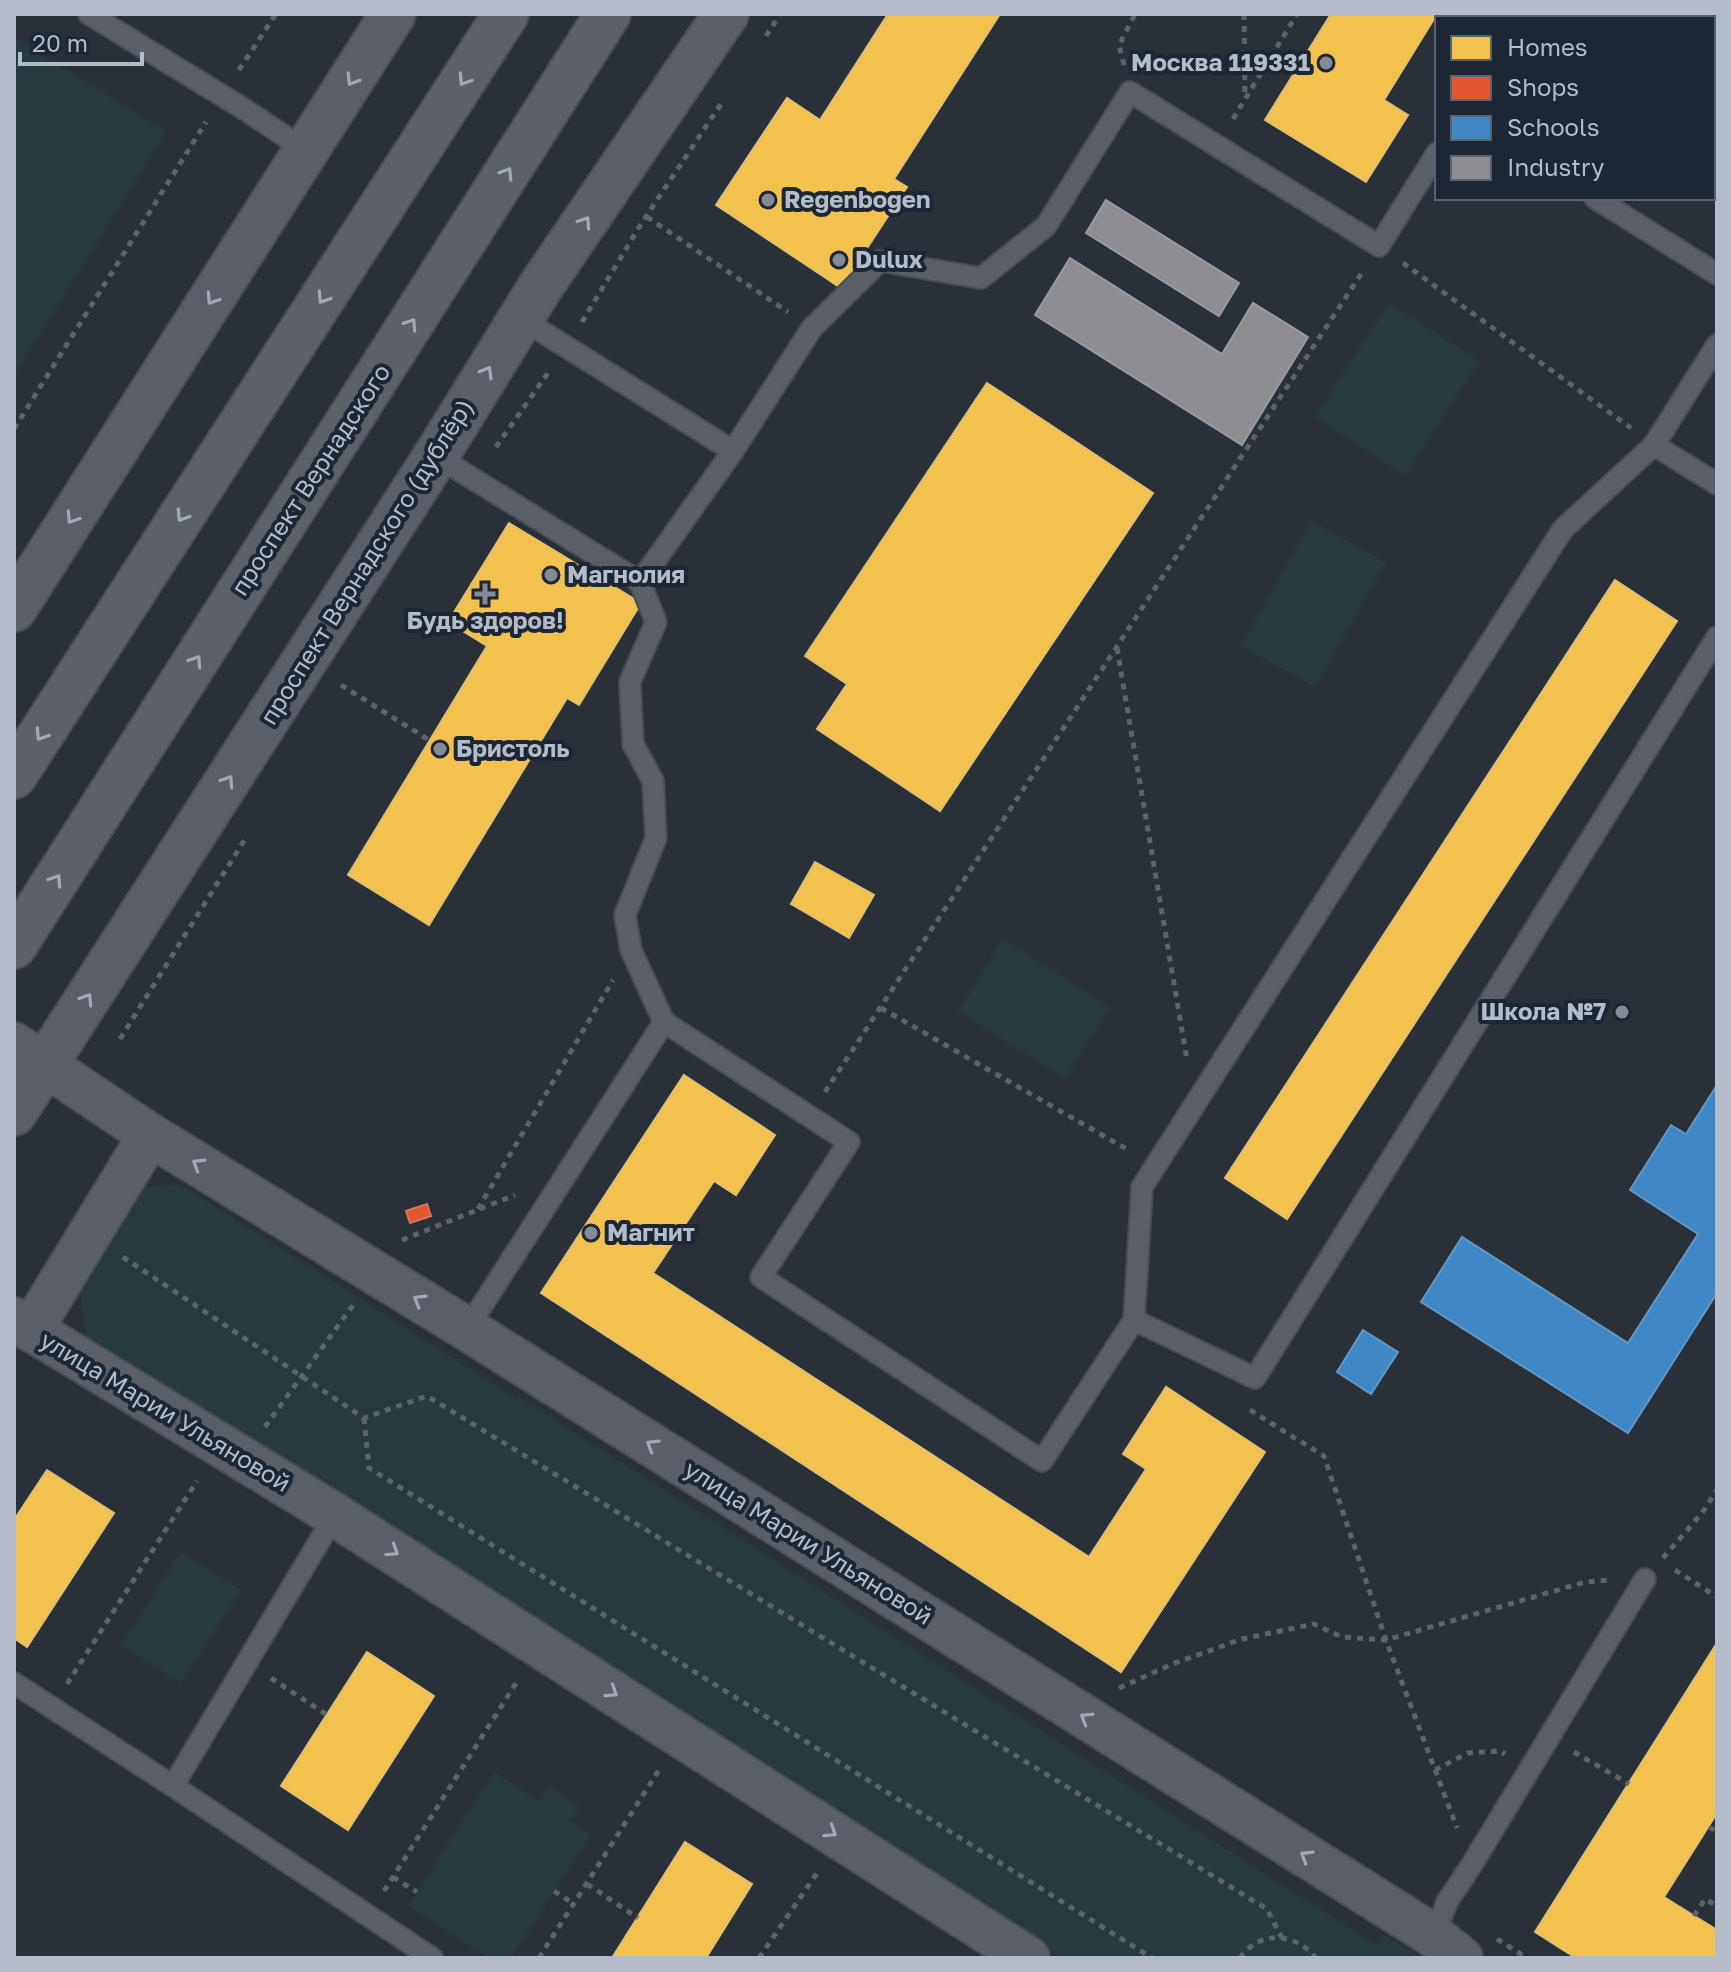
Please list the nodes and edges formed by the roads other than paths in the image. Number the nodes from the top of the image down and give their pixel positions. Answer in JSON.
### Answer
{"nodes":[{"id":1,"x":89,"y":14,"type":"edge"},
{"id":2,"x":393,"y":14,"type":"edge"},
{"id":3,"x":506,"y":14,"type":"edge"},
{"id":4,"x":608,"y":14,"type":"edge"},
{"id":5,"x":726,"y":14,"type":"edge"},
{"id":6,"x":307,"y":151,"type":"junction"},
{"id":7,"x":1435,"y":156,"type":"edge"},
{"id":8,"x":1598,"y":200,"type":"edge"},
{"id":9,"x":1717,"y":274,"type":"edge"},
{"id":10,"x":520,"y":318,"type":"junction"},
{"id":11,"x":1717,"y":345,"type":"edge"},
{"id":12,"x":1654,"y":445,"type":"junction"},
{"id":13,"x":733,"y":451,"type":"junction"},
{"id":14,"x":436,"y":456,"type":"junction"},
{"id":15,"x":1717,"y":484,"type":"edge"},
{"id":16,"x":640,"y":582,"type":"junction"},
{"id":17,"x":14,"y":609,"type":"edge"},
{"id":18,"x":1717,"y":637,"type":"edge"},
{"id":19,"x":14,"y":776,"type":"edge"},
{"id":20,"x":14,"y":946,"type":"edge"},
{"id":21,"x":664,"y":1022,"type":"junction"},
{"id":22,"x":30,"y":1055,"type":"edge"},
{"id":23,"x":14,"y":1113,"type":"edge"},
{"id":24,"x":150,"y":1135,"type":"junction"},
{"id":25,"x":1134,"y":1320,"type":"junction"},
{"id":26,"x":22,"y":1324,"type":"edge"},
{"id":27,"x":467,"y":1329,"type":"junction"},
{"id":28,"x":335,"y":1515,"type":"junction"},
{"id":29,"x":1645,"y":1579,"type":"road end"},
{"id":30,"x":14,"y":1683,"type":"edge"},
{"id":31,"x":173,"y":1786,"type":"junction"},
{"id":32,"x":1447,"y":1947,"type":"edge"},
{"id":33,"x":432,"y":1958,"type":"edge"},
{"id":34,"x":1028,"y":1958,"type":"edge"}],
"edges":[{"from":1,"to":6,"type":"lane"},
{"from":2,"to":6,"type":"street","one_way":true},
{"from":3,"to":19,"type":"main road","one_way":true},
{"from":20,"to":4,"type":"main road","name":"проспект Вернадского","one_way":true},
{"from":10,"to":5,"type":"street","name":"проспект Вернадского (дублёр)","one_way":true},
{"from":6,"to":17,"type":"street","one_way":true},
{"from":7,"to":13,"type":"lane"},
{"from":8,"to":9,"type":"lane"},
{"from":10,"to":13,"type":"lane"},
{"from":14,"to":10,"type":"street","name":"проспект Вернадского (дублёр)","one_way":true},
{"from":11,"to":12,"type":"lane"},
{"from":12,"to":15,"type":"lane"},
{"from":12,"to":25,"type":"lane"},
{"from":13,"to":16,"type":"lane"},
{"from":14,"to":16,"type":"lane"},
{"from":22,"to":14,"type":"street","name":"проспект Вернадского (дублёр)","one_way":true},
{"from":16,"to":21,"type":"lane"},
{"from":18,"to":25,"type":"lane"},
{"from":21,"to":25,"type":"lane"},
{"from":21,"to":27,"type":"lane"},
{"from":22,"to":23,"type":"street","name":"проспект Вернадского (дублёр)"},
{"from":22,"to":24,"type":"street","name":"улица Марии Ульяновой"},
{"from":24,"to":26,"type":"street","name":"улица Марии Ульяновой"},
{"from":27,"to":24,"type":"street","name":"улица Марии Ульяновой","one_way":true},
{"from":26,"to":28,"type":"street","name":"улица Марии Ульяновой"},
{"from":32,"to":27,"type":"street","name":"улица Марии Ульяновой","one_way":true},
{"from":28,"to":31,"type":"lane"},
{"from":28,"to":34,"type":"street","name":"улица Марии Ульяновой","one_way":true},
{"from":29,"to":32,"type":"lane"},
{"from":30,"to":31,"type":"lane"},
{"from":31,"to":33,"type":"lane"}]}
